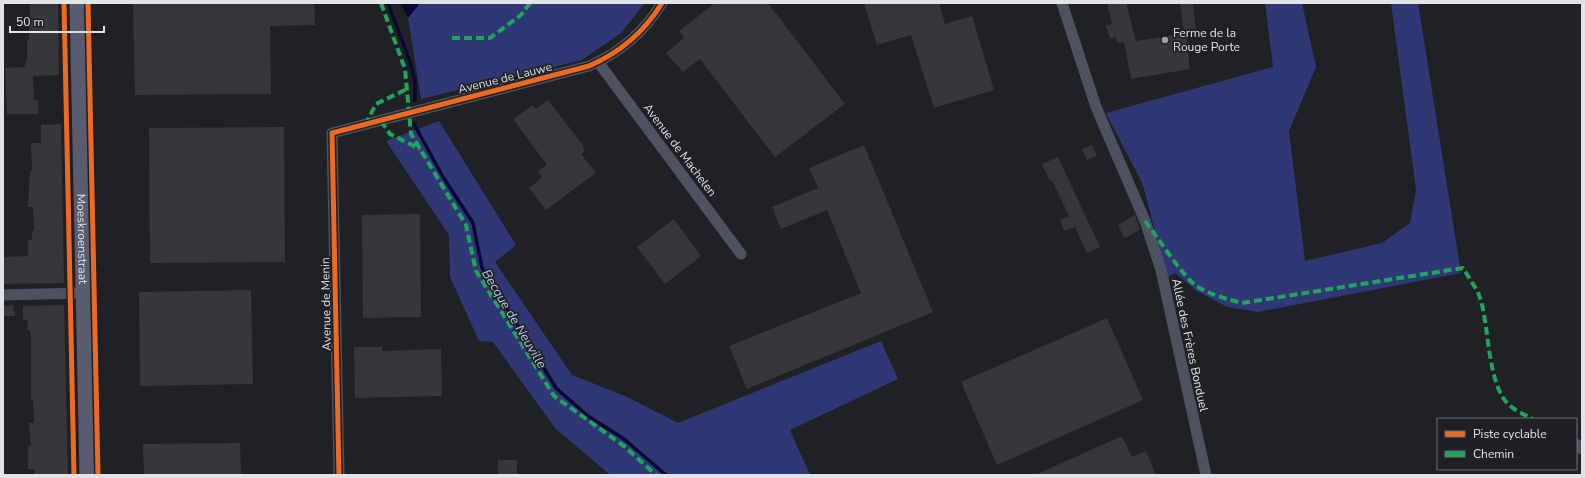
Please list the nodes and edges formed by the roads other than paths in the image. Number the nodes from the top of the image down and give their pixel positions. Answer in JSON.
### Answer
{"nodes":[{"id":1,"x":77,"y":3,"type":"edge"},
{"id":2,"x":662,"y":3,"type":"edge"},
{"id":3,"x":1062,"y":3,"type":"edge"},
{"id":4,"x":598,"y":62,"type":"junction"},
{"id":5,"x":332,"y":133,"type":"joint"},
{"id":6,"x":741,"y":254,"type":"dead end"},
{"id":7,"x":84,"y":293,"type":"junction"},
{"id":8,"x":3,"y":295,"type":"edge"},
{"id":9,"x":87,"y":475,"type":"edge"},
{"id":10,"x":339,"y":475,"type":"edge"},
{"id":11,"x":1206,"y":475,"type":"edge"}],
"edges":[{"from":1,"to":7,"type":"main road","name":"Moeskroenstraat"},
{"from":2,"to":4,"type":"street","name":"Avenue de Lauwe"},
{"from":3,"to":11,"type":"street","name":"Allée des Frères Bonduel"},
{"from":4,"to":5,"type":"street","name":"Avenue de Lauwe"},
{"from":4,"to":6,"type":"street","name":"Avenue de Machelen"},
{"from":5,"to":10,"type":"street","name":"Avenue de Menin"},
{"from":7,"to":8,"type":"street"},
{"from":7,"to":9,"type":"main road","name":"Moeskroenstraat"}]}
